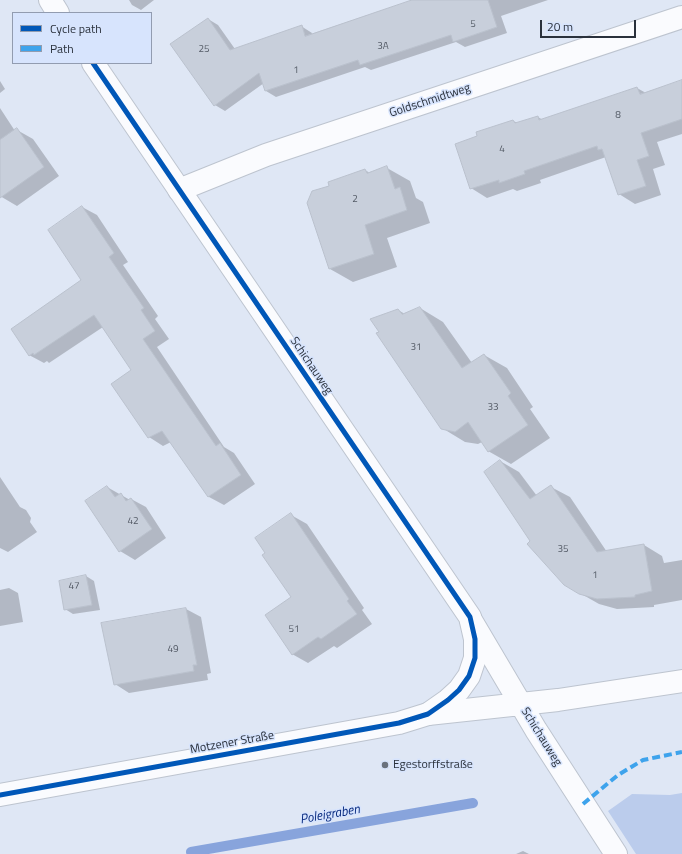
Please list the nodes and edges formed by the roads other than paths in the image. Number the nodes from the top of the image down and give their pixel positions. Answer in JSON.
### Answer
{"nodes":[{"id":1,"x":50,"y":0,"type":"edge"},
{"id":2,"x":57,"y":12,"type":"edge"},
{"id":3,"x":682,"y":17,"type":"edge"},
{"id":4,"x":93,"y":64,"type":"edge"},
{"id":5,"x":179,"y":190,"type":"junction"},
{"id":6,"x":470,"y":617,"type":"junction"},
{"id":7,"x":682,"y":681,"type":"edge"},
{"id":8,"x":459,"y":690,"type":"joint"},
{"id":9,"x":520,"y":703,"type":"junction"},
{"id":10,"x":428,"y":714,"type":"junction"},
{"id":11,"x":0,"y":795,"type":"edge"},
{"id":12,"x":616,"y":854,"type":"edge"}],
"edges":[{"from":1,"to":2,"type":"street"},
{"from":3,"to":5,"type":"street","name":"Goldschmidtweg"},
{"from":4,"to":5,"type":"street","name":"Schichauweg"},
{"from":5,"to":6,"type":"street","name":"Schichauweg"},
{"from":6,"to":8,"type":"street","name":"Schichauweg"},
{"from":6,"to":9,"type":"street","name":"Schichauweg"},
{"from":7,"to":9,"type":"street"},
{"from":8,"to":10,"type":"street","name":"Motzener Straße"},
{"from":9,"to":10,"type":"street"},
{"from":9,"to":12,"type":"street","name":"Schichauweg"},
{"from":10,"to":11,"type":"street","name":"Motzener Straße"}]}
